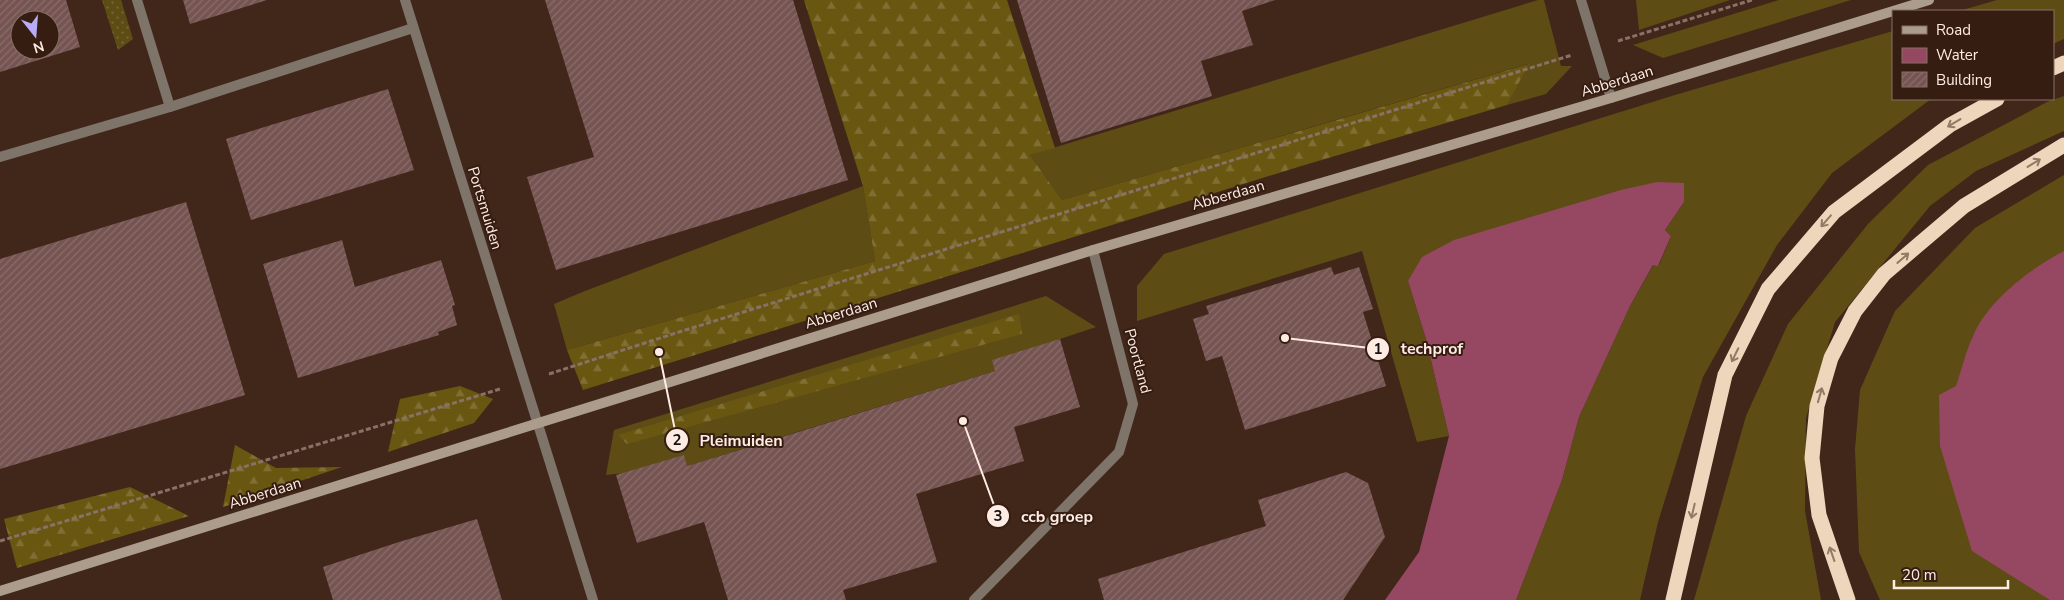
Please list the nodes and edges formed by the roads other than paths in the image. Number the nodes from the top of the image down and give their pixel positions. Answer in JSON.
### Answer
{"nodes":[{"id":1,"x":138,"y":0,"type":"edge"},
{"id":2,"x":405,"y":0,"type":"edge"},
{"id":3,"x":1582,"y":0,"type":"edge"},
{"id":4,"x":1929,"y":0,"type":"edge"},
{"id":5,"x":1897,"y":10,"type":"edge"},
{"id":6,"x":1892,"y":11,"type":"edge"},
{"id":7,"x":413,"y":28,"type":"junction"},
{"id":8,"x":1611,"y":98,"type":"junction"},
{"id":9,"x":1995,"y":100,"type":"edge"},
{"id":10,"x":170,"y":107,"type":"junction"},
{"id":11,"x":2064,"y":145,"type":"edge"},
{"id":12,"x":0,"y":157,"type":"edge"},
{"id":13,"x":1093,"y":250,"type":"junction"},
{"id":14,"x":538,"y":424,"type":"junction"},
{"id":15,"x":0,"y":591,"type":"edge"},
{"id":16,"x":593,"y":600,"type":"edge"},
{"id":17,"x":974,"y":600,"type":"edge"},
{"id":18,"x":1673,"y":600,"type":"edge"},
{"id":19,"x":1848,"y":600,"type":"edge"}],
"edges":[{"from":1,"to":10,"type":"street"},
{"from":2,"to":7,"type":"street","name":"Portsmuiden"},
{"from":3,"to":8,"type":"street"},
{"from":4,"to":5,"type":"main road","name":"Abberdaan"},
{"from":6,"to":8,"type":"main road","name":"Abberdaan"},
{"from":7,"to":10,"type":"street"},
{"from":7,"to":14,"type":"street","name":"Portsmuiden"},
{"from":8,"to":13,"type":"main road","name":"Abberdaan"},
{"from":9,"to":18,"type":"highway","one_way":true},
{"from":10,"to":12,"type":"street"},
{"from":19,"to":11,"type":"highway","one_way":true},
{"from":13,"to":14,"type":"main road","name":"Abberdaan"},
{"from":13,"to":17,"type":"street","name":"Poortland"},
{"from":14,"to":15,"type":"main road","name":"Abberdaan"},
{"from":14,"to":16,"type":"street"}]}
